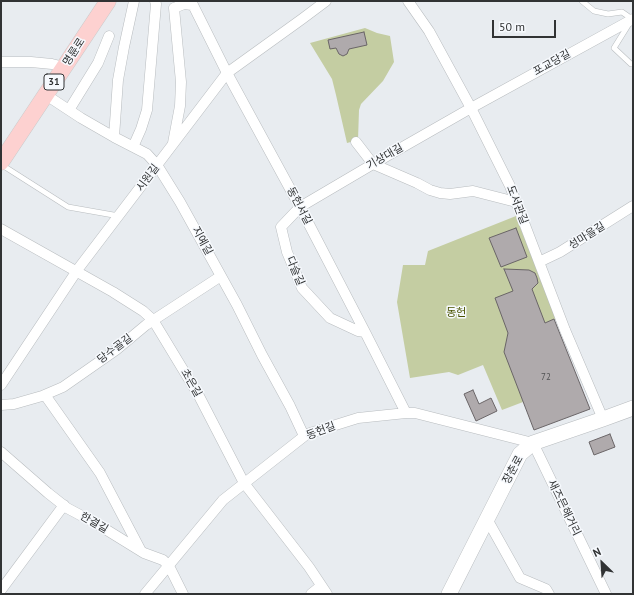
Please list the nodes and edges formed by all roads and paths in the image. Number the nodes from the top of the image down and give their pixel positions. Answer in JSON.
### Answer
{"nodes":[{"id":1,"x":91,"y":1,"type":"edge"},
{"id":2,"x":108,"y":1,"type":"edge"},
{"id":3,"x":134,"y":1,"type":"edge"},
{"id":4,"x":155,"y":1,"type":"edge"},
{"id":5,"x":326,"y":1,"type":"edge"},
{"id":6,"x":408,"y":1,"type":"edge"},
{"id":7,"x":582,"y":1,"type":"edge"},
{"id":8,"x":192,"y":3,"type":"edge"},
{"id":9,"x":633,"y":19,"type":"edge"},
{"id":10,"x":94,"y":21,"type":"junction"},
{"id":11,"x":109,"y":36,"type":"dead end"},
{"id":12,"x":1,"y":62,"type":"edge"},
{"id":13,"x":633,"y":64,"type":"edge"},
{"id":14,"x":64,"y":66,"type":"junction"},
{"id":15,"x":227,"y":73,"type":"junction"},
{"id":16,"x":46,"y":94,"type":"junction"},
{"id":17,"x":471,"y":108,"type":"junction"},
{"id":18,"x":69,"y":110,"type":"junction"},
{"id":19,"x":114,"y":137,"type":"junction"},
{"id":20,"x":356,"y":142,"type":"dead end"},
{"id":21,"x":173,"y":145,"type":"junction"},
{"id":22,"x":133,"y":147,"type":"junction"},
{"id":23,"x":1,"y":163,"type":"edge"},
{"id":24,"x":373,"y":164,"type":"junction"},
{"id":25,"x":157,"y":166,"type":"junction"},
{"id":26,"x":516,"y":202,"type":"junction"},
{"id":27,"x":633,"y":206,"type":"edge"},
{"id":28,"x":300,"y":207,"type":"junction"},
{"id":29,"x":119,"y":216,"type":"junction"},
{"id":30,"x":1,"y":229,"type":"edge"},
{"id":31,"x":539,"y":262,"type":"junction"},
{"id":32,"x":76,"y":272,"type":"junction"},
{"id":33,"x":221,"y":276,"type":"junction"},
{"id":34,"x":153,"y":320,"type":"junction"},
{"id":35,"x":365,"y":332,"type":"junction"},
{"id":36,"x":1,"y":385,"type":"edge"},
{"id":37,"x":45,"y":395,"type":"junction"},
{"id":38,"x":1,"y":405,"type":"edge"},
{"id":39,"x":633,"y":408,"type":"edge"},
{"id":40,"x":406,"y":413,"type":"junction"},
{"id":41,"x":603,"y":419,"type":"junction"},
{"id":42,"x":304,"y":436,"type":"junction"},
{"id":43,"x":533,"y":443,"type":"junction"},
{"id":44,"x":1,"y":452,"type":"edge"},
{"id":45,"x":244,"y":483,"type":"junction"},
{"id":46,"x":64,"y":505,"type":"junction"},
{"id":47,"x":487,"y":519,"type":"junction"},
{"id":48,"x":141,"y":551,"type":"junction"},
{"id":49,"x":169,"y":566,"type":"junction"},
{"id":50,"x":324,"y":590,"type":"edge"},
{"id":51,"x":1,"y":591,"type":"edge"},
{"id":52,"x":4,"y":594,"type":"edge"},
{"id":53,"x":145,"y":594,"type":"edge"},
{"id":54,"x":183,"y":594,"type":"edge"},
{"id":55,"x":311,"y":594,"type":"edge"},
{"id":56,"x":449,"y":594,"type":"edge"},
{"id":57,"x":549,"y":594,"type":"edge"},
{"id":58,"x":606,"y":594,"type":"edge"}],
"edges":[{"from":1,"to":10,"type":"main road"},
{"from":2,"to":10,"type":"main road","name":"명륜로","number":"31"},
{"from":3,"to":19,"type":"street"},
{"from":4,"to":22,"type":"street"},
{"from":5,"to":15,"type":"street","name":"시원길"},
{"from":6,"to":17,"type":"street","name":"도서관길"},
{"from":7,"to":9,"type":"lane"},
{"from":8,"to":15,"type":"street","name":"동헌서길"},
{"from":8,"to":21,"type":"street"},
{"from":9,"to":13,"type":"lane"},
{"from":9,"to":17,"type":"street","name":"포교당길"},
{"from":10,"to":14,"type":"main road","name":"명륜로","number":"31"},
{"from":11,"to":18,"type":"street"},
{"from":12,"to":14,"type":"street"},
{"from":14,"to":16,"type":"main road","name":"명륜로","number":"31"},
{"from":15,"to":21,"type":"street","name":"시원길"},
{"from":15,"to":28,"type":"street","name":"동헌서길"},
{"from":16,"to":18,"type":"street","name":"지예길"},
{"from":16,"to":23,"type":"main road","name":"명륜로","number":"31"},
{"from":17,"to":24,"type":"street","name":"기상대길"},
{"from":17,"to":26,"type":"street","name":"도서관길"},
{"from":18,"to":19,"type":"street","name":"지예길"},
{"from":19,"to":22,"type":"street","name":"지예길"},
{"from":20,"to":24,"type":"street"},
{"from":21,"to":25,"type":"street","name":"시원길"},
{"from":22,"to":25,"type":"street","name":"지예길"},
{"from":23,"to":29,"type":"lane"},
{"from":24,"to":26,"type":"street"},
{"from":24,"to":28,"type":"street","name":"기상대길"},
{"from":25,"to":29,"type":"street","name":"시원길"},
{"from":25,"to":33,"type":"street","name":"지예길"},
{"from":26,"to":31,"type":"street","name":"도서관길"},
{"from":27,"to":31,"type":"street","name":"성마을길"},
{"from":28,"to":35,"type":"street","name":"동헌서길"},
{"from":28,"to":35,"type":"street","name":"다슬길"},
{"from":29,"to":32,"type":"street","name":"시원길"},
{"from":30,"to":32,"type":"street","name":"초은길"},
{"from":31,"to":41,"type":"street","name":"도서관길"},
{"from":32,"to":34,"type":"street","name":"초은길"},
{"from":32,"to":36,"type":"street","name":"시원길"},
{"from":33,"to":34,"type":"street","name":"당수골길"},
{"from":33,"to":42,"type":"street","name":"지예길"},
{"from":34,"to":37,"type":"street","name":"당수골길"},
{"from":34,"to":45,"type":"street","name":"초은길"},
{"from":35,"to":40,"type":"street","name":"동헌서길"},
{"from":37,"to":38,"type":"street","name":"당수골길"},
{"from":37,"to":48,"type":"street"},
{"from":39,"to":41,"type":"main road","name":"장춘로"},
{"from":40,"to":42,"type":"street","name":"동헌길"},
{"from":40,"to":43,"type":"street","name":"동헌길"},
{"from":41,"to":43,"type":"main road","name":"장춘로"},
{"from":42,"to":45,"type":"street","name":"동헌길"},
{"from":43,"to":47,"type":"main road","name":"장춘로"},
{"from":43,"to":58,"type":"street","name":"새즈믄해거리"},
{"from":44,"to":46,"type":"street","name":"한결길"},
{"from":45,"to":49,"type":"street","name":"동헌길"},
{"from":45,"to":50,"type":"street","name":"초은길"},
{"from":46,"to":48,"type":"street","name":"한결길"},
{"from":46,"to":51,"type":"street"},
{"from":47,"to":56,"type":"main road","name":"장춘로"},
{"from":47,"to":57,"type":"street"},
{"from":48,"to":49,"type":"street","name":"한결길"},
{"from":49,"to":53,"type":"street","name":"동헌길"},
{"from":49,"to":54,"type":"street"},
{"from":50,"to":55,"type":"street"},
{"from":51,"to":52,"type":"street"}]}
